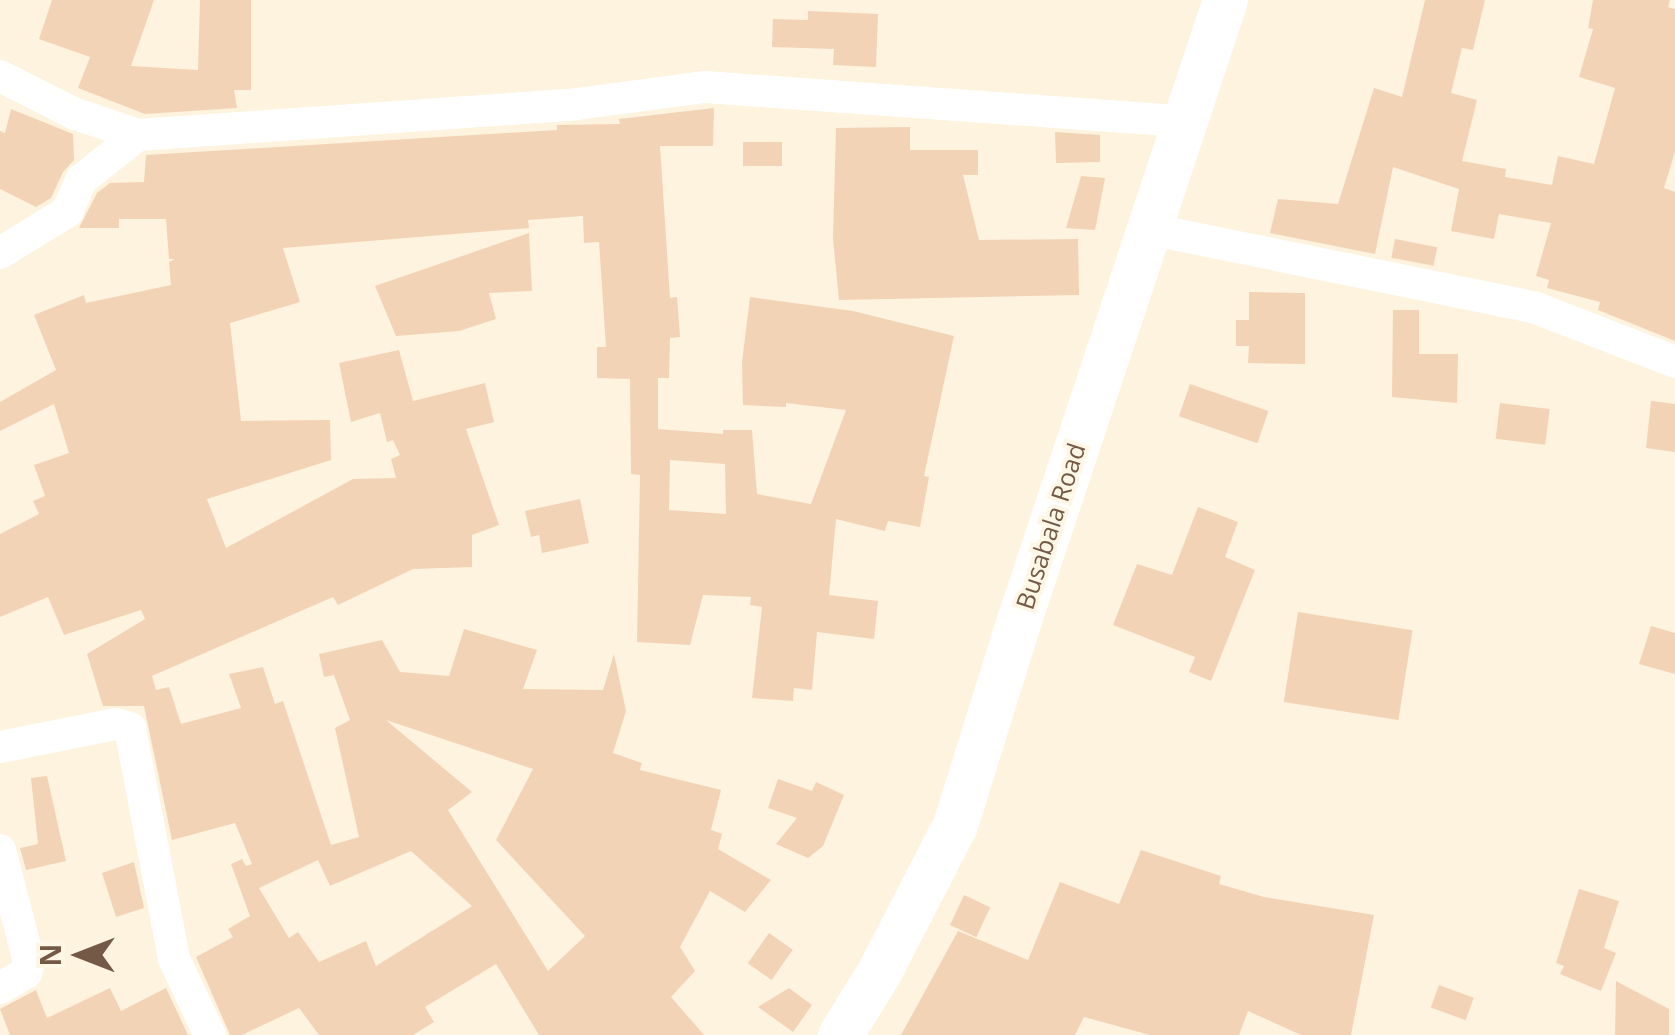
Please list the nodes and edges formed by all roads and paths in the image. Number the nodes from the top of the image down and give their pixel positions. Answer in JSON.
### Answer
{"nodes":[{"id":1,"x":1225,"y":0,"type":"edge"},
{"id":2,"x":0,"y":76,"type":"edge"},
{"id":3,"x":1185,"y":121,"type":"junction"},
{"id":4,"x":138,"y":135,"type":"junction"},
{"id":5,"x":1149,"y":228,"type":"junction"},
{"id":6,"x":0,"y":252,"type":"edge"},
{"id":7,"x":1675,"y":362,"type":"edge"},
{"id":8,"x":0,"y":746,"type":"edge"},
{"id":9,"x":0,"y":850,"type":"edge"},
{"id":10,"x":0,"y":988,"type":"edge"},
{"id":11,"x":210,"y":1035,"type":"edge"},
{"id":12,"x":840,"y":1035,"type":"edge"}],
"edges":[{"from":1,"to":3,"type":"street","name":"Busabala Road"},
{"from":2,"to":4,"type":"street"},
{"from":3,"to":4,"type":"street"},
{"from":3,"to":5,"type":"street","name":"Busabala Road"},
{"from":4,"to":6,"type":"street"},
{"from":5,"to":7,"type":"street"},
{"from":5,"to":12,"type":"street","name":"Busabala Road"},
{"from":8,"to":11,"type":"street"},
{"from":9,"to":10,"type":"street"}]}
